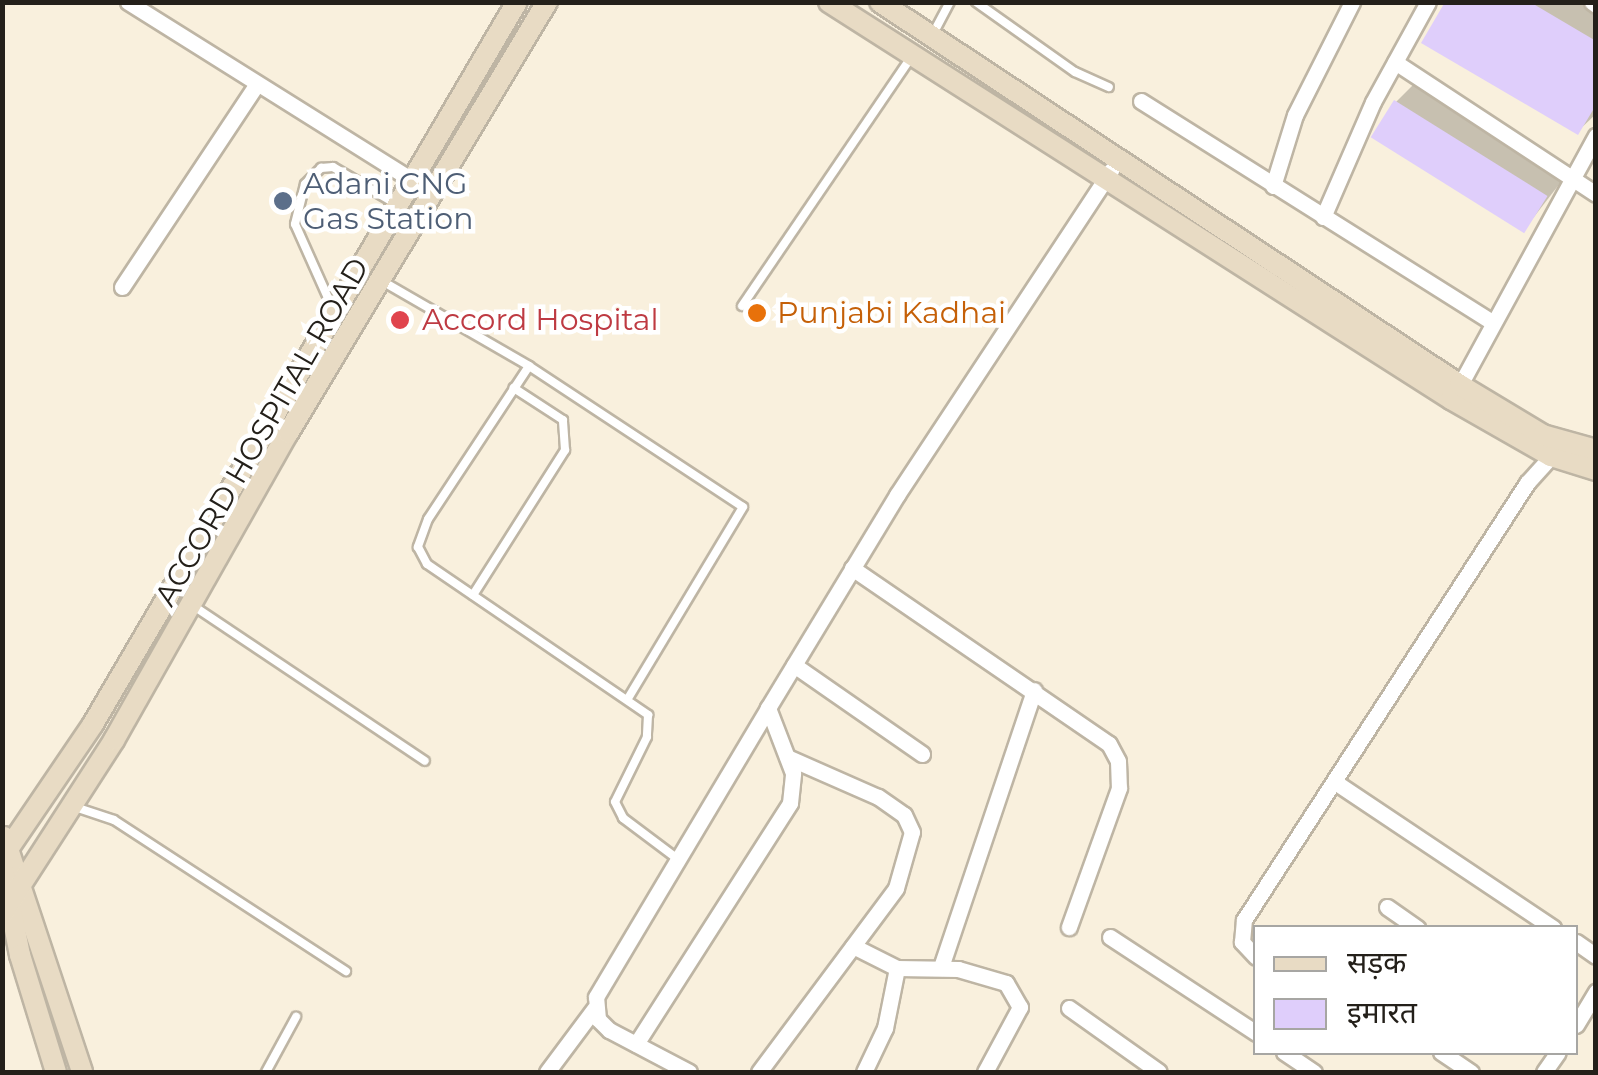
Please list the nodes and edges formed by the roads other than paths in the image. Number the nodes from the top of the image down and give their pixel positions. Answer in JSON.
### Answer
{"nodes":[{"id":1,"x":128,"y":2,"type":"edge"},
{"id":2,"x":517,"y":2,"type":"edge"},
{"id":3,"x":548,"y":2,"type":"edge"},
{"id":4,"x":830,"y":2,"type":"edge"},
{"id":5,"x":880,"y":2,"type":"edge"},
{"id":6,"x":950,"y":2,"type":"edge"},
{"id":7,"x":976,"y":2,"type":"edge"},
{"id":8,"x":1352,"y":2,"type":"edge"},
{"id":9,"x":1428,"y":2,"type":"edge"},
{"id":10,"x":931,"y":36,"type":"junction"},
{"id":11,"x":912,"y":56,"type":"junction"},
{"id":12,"x":1395,"y":62,"type":"junction"},
{"id":13,"x":257,"y":84,"type":"junction"},
{"id":14,"x":1110,"y":87,"type":"dead end"},
{"id":15,"x":1141,"y":101,"type":"dead end"},
{"id":16,"x":1596,"y":136,"type":"edge"},
{"id":17,"x":1121,"y":158,"type":"junction"},
{"id":18,"x":410,"y":178,"type":"junction"},
{"id":19,"x":1103,"y":180,"type":"junction"},
{"id":20,"x":1572,"y":180,"type":"junction"},
{"id":21,"x":1274,"y":186,"type":"junction"},
{"id":22,"x":1596,"y":194,"type":"edge"},
{"id":23,"x":395,"y":202,"type":"junction"},
{"id":24,"x":1323,"y":217,"type":"junction"},
{"id":25,"x":419,"y":218,"type":"junction"},
{"id":26,"x":382,"y":281,"type":"junction"},
{"id":27,"x":122,"y":287,"type":"dead end"},
{"id":28,"x":742,"y":306,"type":"dead end"},
{"id":29,"x":332,"y":310,"type":"junction"},
{"id":30,"x":1492,"y":322,"type":"junction"},
{"id":31,"x":529,"y":366,"type":"junction"},
{"id":32,"x":1460,"y":385,"type":"junction"},
{"id":33,"x":514,"y":388,"type":"junction"},
{"id":34,"x":1596,"y":450,"type":"edge"},
{"id":35,"x":1551,"y":456,"type":"junction"},
{"id":36,"x":1596,"y":470,"type":"edge"},
{"id":37,"x":852,"y":568,"type":"junction"},
{"id":38,"x":473,"y":595,"type":"junction"},
{"id":39,"x":191,"y":604,"type":"junction"},
{"id":40,"x":794,"y":665,"type":"junction"},
{"id":41,"x":1034,"y":690,"type":"junction"},
{"id":42,"x":629,"y":697,"type":"junction"},
{"id":43,"x":768,"y":708,"type":"junction"},
{"id":44,"x":922,"y":754,"type":"dead end"},
{"id":45,"x":786,"y":758,"type":"junction"},
{"id":46,"x":426,"y":760,"type":"dead end"},
{"id":47,"x":1338,"y":784,"type":"junction"},
{"id":48,"x":70,"y":806,"type":"junction"},
{"id":49,"x":4,"y":847,"type":"edge"},
{"id":50,"x":675,"y":857,"type":"junction"},
{"id":51,"x":22,"y":880,"type":"junction"},
{"id":52,"x":6,"y":908,"type":"edge"},
{"id":53,"x":1386,"y":908,"type":"dead end"},
{"id":54,"x":1412,"y":925,"type":"edge"},
{"id":55,"x":1549,"y":925,"type":"edge"},
{"id":56,"x":1068,"y":927,"type":"dead end"},
{"id":57,"x":1110,"y":937,"type":"dead end"},
{"id":58,"x":852,"y":946,"type":"junction"},
{"id":59,"x":1253,"y":954,"type":"edge"},
{"id":60,"x":941,"y":967,"type":"junction"},
{"id":61,"x":898,"y":968,"type":"junction"},
{"id":62,"x":346,"y":971,"type":"dead end"},
{"id":63,"x":1596,"y":992,"type":"edge"},
{"id":64,"x":1069,"y":1008,"type":"dead end"},
{"id":65,"x":594,"y":1009,"type":"junction"},
{"id":66,"x":296,"y":1017,"type":"dead end"},
{"id":67,"x":1578,"y":1022,"type":"edge"},
{"id":68,"x":1253,"y":1031,"type":"edge"},
{"id":69,"x":636,"y":1044,"type":"junction"},
{"id":70,"x":1288,"y":1055,"type":"edge"},
{"id":71,"x":1446,"y":1055,"type":"edge"},
{"id":72,"x":56,"y":1072,"type":"edge"},
{"id":73,"x":82,"y":1072,"type":"edge"},
{"id":74,"x":266,"y":1072,"type":"edge"},
{"id":75,"x":547,"y":1072,"type":"edge"},
{"id":76,"x":689,"y":1072,"type":"edge"},
{"id":77,"x":759,"y":1072,"type":"edge"},
{"id":78,"x":864,"y":1072,"type":"edge"},
{"id":79,"x":985,"y":1072,"type":"edge"},
{"id":80,"x":1160,"y":1072,"type":"edge"},
{"id":81,"x":1314,"y":1072,"type":"edge"},
{"id":82,"x":1471,"y":1072,"type":"edge"}],
"edges":[{"from":1,"to":13,"type":"street"},
{"from":2,"to":18,"type":"street","name":"ACCORD HOSPITAL ROAD"},
{"from":3,"to":25,"type":"street"},
{"from":4,"to":11,"type":"street"},
{"from":5,"to":10,"type":"street"},
{"from":6,"to":10,"type":"lane"},
{"from":7,"to":14,"type":"lane"},
{"from":8,"to":21,"type":"street"},
{"from":9,"to":12,"type":"street"},
{"from":10,"to":17,"type":"street"},
{"from":11,"to":19,"type":"street"},
{"from":11,"to":28,"type":"lane"},
{"from":12,"to":20,"type":"street"},
{"from":12,"to":24,"type":"street"},
{"from":13,"to":18,"type":"street"},
{"from":13,"to":27,"type":"street"},
{"from":15,"to":21,"type":"street"},
{"from":16,"to":20,"type":"street"},
{"from":17,"to":19,"type":"street"},
{"from":17,"to":32,"type":"street"},
{"from":18,"to":23,"type":"street","name":"ACCORD HOSPITAL ROAD"},
{"from":19,"to":35,"type":"street"},
{"from":19,"to":37,"type":"street"},
{"from":20,"to":22,"type":"street"},
{"from":20,"to":30,"type":"street"},
{"from":21,"to":24,"type":"street"},
{"from":23,"to":25,"type":"lane"},
{"from":23,"to":29,"type":"street","name":"ACCORD HOSPITAL ROAD"},
{"from":23,"to":29,"type":"lane"},
{"from":24,"to":30,"type":"street"},
{"from":25,"to":26,"type":"street"},
{"from":26,"to":31,"type":"lane"},
{"from":26,"to":39,"type":"street"},
{"from":29,"to":49,"type":"street","name":"ACCORD HOSPITAL ROAD"},
{"from":30,"to":32,"type":"street"},
{"from":31,"to":33,"type":"lane"},
{"from":31,"to":42,"type":"lane"},
{"from":32,"to":34,"type":"street"},
{"from":33,"to":38,"type":"lane"},
{"from":33,"to":38,"type":"lane"},
{"from":35,"to":36,"type":"street"},
{"from":35,"to":47,"type":"street"},
{"from":37,"to":40,"type":"street"},
{"from":37,"to":41,"type":"street"},
{"from":38,"to":42,"type":"lane"},
{"from":39,"to":46,"type":"lane"},
{"from":39,"to":48,"type":"street"},
{"from":40,"to":43,"type":"street"},
{"from":40,"to":44,"type":"street"},
{"from":41,"to":56,"type":"street"},
{"from":41,"to":60,"type":"street"},
{"from":42,"to":50,"type":"lane"},
{"from":43,"to":45,"type":"street"},
{"from":43,"to":50,"type":"street"},
{"from":45,"to":58,"type":"street"},
{"from":45,"to":69,"type":"street"},
{"from":47,"to":55,"type":"street"},
{"from":47,"to":59,"type":"street"},
{"from":48,"to":51,"type":"street"},
{"from":48,"to":62,"type":"lane"},
{"from":49,"to":51,"type":"street"},
{"from":49,"to":52,"type":"street"},
{"from":50,"to":65,"type":"street"},
{"from":51,"to":52,"type":"street"},
{"from":51,"to":73,"type":"street"},
{"from":52,"to":72,"type":"street"},
{"from":53,"to":54,"type":"street"},
{"from":57,"to":68,"type":"street"},
{"from":58,"to":61,"type":"street"},
{"from":58,"to":77,"type":"street"},
{"from":60,"to":61,"type":"street"},
{"from":60,"to":79,"type":"street"},
{"from":61,"to":78,"type":"street"},
{"from":63,"to":67,"type":"street"},
{"from":64,"to":80,"type":"street"},
{"from":65,"to":69,"type":"street"},
{"from":65,"to":75,"type":"street"},
{"from":66,"to":74,"type":"lane"},
{"from":69,"to":76,"type":"street"},
{"from":70,"to":81,"type":"street"},
{"from":71,"to":82,"type":"street"}]}
